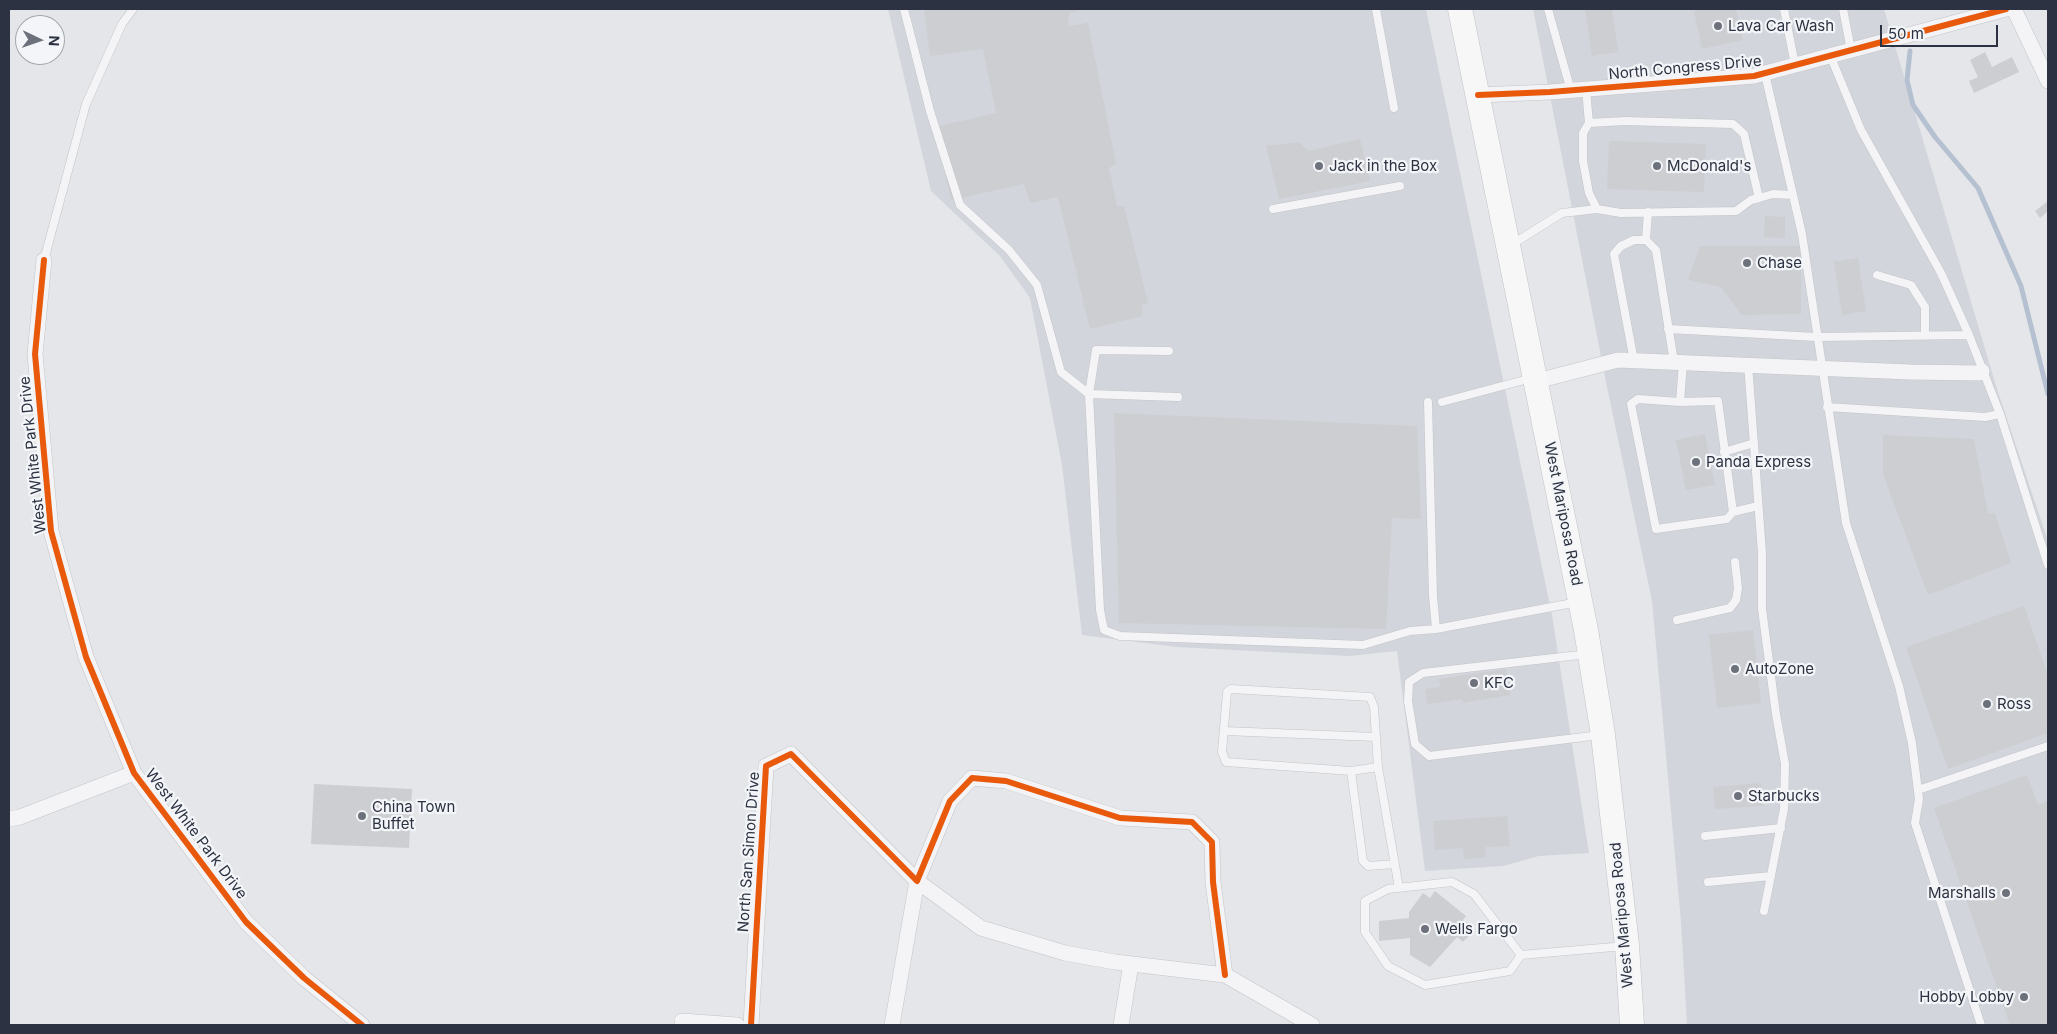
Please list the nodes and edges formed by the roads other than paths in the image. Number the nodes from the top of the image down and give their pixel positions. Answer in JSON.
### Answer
{"nodes":[{"id":1,"x":133,"y":9,"type":"edge"},
{"id":2,"x":904,"y":9,"type":"edge"},
{"id":3,"x":1376,"y":9,"type":"edge"},
{"id":4,"x":1460,"y":9,"type":"edge"},
{"id":5,"x":1548,"y":9,"type":"edge"},
{"id":6,"x":1784,"y":9,"type":"edge"},
{"id":7,"x":1843,"y":9,"type":"edge"},
{"id":8,"x":2006,"y":9,"type":"edge"},
{"id":9,"x":2014,"y":9,"type":"edge"},
{"id":10,"x":1852,"y":50,"type":"junction"},
{"id":11,"x":1830,"y":56,"type":"junction"},
{"id":12,"x":1795,"y":65,"type":"junction"},
{"id":13,"x":1766,"y":74,"type":"junction"},
{"id":14,"x":2048,"y":81,"type":"edge"},
{"id":15,"x":1578,"y":90,"type":"junction"},
{"id":16,"x":1478,"y":95,"type":"junction"},
{"id":17,"x":1394,"y":108,"type":"dead end"},
{"id":18,"x":1589,"y":123,"type":"junction"},
{"id":19,"x":1400,"y":186,"type":"dead end"},
{"id":20,"x":1793,"y":195,"type":"junction"},
{"id":21,"x":1759,"y":198,"type":"junction"},
{"id":22,"x":1274,"y":209,"type":"dead end"},
{"id":23,"x":1597,"y":209,"type":"junction"},
{"id":24,"x":1648,"y":212,"type":"junction"},
{"id":25,"x":1646,"y":240,"type":"junction"},
{"id":26,"x":1509,"y":247,"type":"junction"},
{"id":27,"x":44,"y":260,"type":"joint"},
{"id":28,"x":1877,"y":275,"type":"dead end"},
{"id":29,"x":1668,"y":329,"type":"junction"},
{"id":30,"x":1969,"y":335,"type":"junction"},
{"id":31,"x":1925,"y":336,"type":"junction"},
{"id":32,"x":1816,"y":337,"type":"junction"},
{"id":33,"x":1169,"y":351,"type":"dead end"},
{"id":34,"x":1634,"y":361,"type":"junction"},
{"id":35,"x":1678,"y":362,"type":"junction"},
{"id":36,"x":1748,"y":364,"type":"junction"},
{"id":37,"x":1821,"y":368,"type":"junction"},
{"id":38,"x":1982,"y":371,"type":"junction"},
{"id":39,"x":1536,"y":379,"type":"junction"},
{"id":40,"x":1089,"y":394,"type":"junction"},
{"id":41,"x":1178,"y":397,"type":"dead end"},
{"id":42,"x":1428,"y":402,"type":"dead end"},
{"id":43,"x":1442,"y":402,"type":"dead end"},
{"id":44,"x":1680,"y":402,"type":"junction"},
{"id":45,"x":1827,"y":407,"type":"junction"},
{"id":46,"x":2000,"y":414,"type":"junction"},
{"id":47,"x":1754,"y":443,"type":"junction"},
{"id":48,"x":1724,"y":452,"type":"junction"},
{"id":49,"x":1758,"y":506,"type":"junction"},
{"id":50,"x":1733,"y":512,"type":"junction"},
{"id":51,"x":1735,"y":562,"type":"dead end"},
{"id":52,"x":2048,"y":565,"type":"edge"},
{"id":53,"x":1580,"y":601,"type":"junction"},
{"id":54,"x":1676,"y":620,"type":"dead end"},
{"id":55,"x":1436,"y":629,"type":"junction"},
{"id":56,"x":1590,"y":653,"type":"junction"},
{"id":57,"x":1224,"y":731,"type":"junction"},
{"id":58,"x":1603,"y":735,"type":"junction"},
{"id":59,"x":1376,"y":737,"type":"junction"},
{"id":60,"x":2048,"y":746,"type":"edge"},
{"id":61,"x":1378,"y":767,"type":"junction"},
{"id":62,"x":1351,"y":771,"type":"junction"},
{"id":63,"x":134,"y":773,"type":"junction"},
{"id":64,"x":1918,"y":790,"type":"junction"},
{"id":65,"x":9,"y":819,"type":"edge"},
{"id":66,"x":1781,"y":828,"type":"junction"},
{"id":67,"x":1705,"y":836,"type":"dead end"},
{"id":68,"x":1395,"y":864,"type":"junction"},
{"id":69,"x":1771,"y":876,"type":"junction"},
{"id":70,"x":917,"y":881,"type":"junction"},
{"id":71,"x":1708,"y":882,"type":"dead end"},
{"id":72,"x":1399,"y":888,"type":"junction"},
{"id":73,"x":1764,"y":911,"type":"dead end"},
{"id":74,"x":1627,"y":945,"type":"junction"},
{"id":75,"x":1521,"y":955,"type":"junction"},
{"id":76,"x":1131,"y":964,"type":"junction"},
{"id":77,"x":1225,"y":975,"type":"junction"},
{"id":78,"x":682,"y":1022,"type":"dead end"},
{"id":79,"x":362,"y":1025,"type":"edge"},
{"id":80,"x":737,"y":1025,"type":"edge"},
{"id":81,"x":751,"y":1025,"type":"edge"},
{"id":82,"x":892,"y":1025,"type":"edge"},
{"id":83,"x":1121,"y":1025,"type":"edge"},
{"id":84,"x":1312,"y":1025,"type":"edge"},
{"id":85,"x":1632,"y":1025,"type":"edge"},
{"id":86,"x":1981,"y":1025,"type":"edge"}],
"edges":[{"from":1,"to":27,"type":"lane","name":"West White Park Drive"},
{"from":2,"to":40,"type":"lane"},
{"from":3,"to":17,"type":"lane"},
{"from":4,"to":16,"type":"main road","name":"West Mariposa Road"},
{"from":5,"to":15,"type":"lane"},
{"from":6,"to":12,"type":"lane"},
{"from":7,"to":10,"type":"lane"},
{"from":8,"to":10,"type":"street","name":"North Congress Drive"},
{"from":9,"to":14,"type":"street"},
{"from":10,"to":11,"type":"street","name":"North Congress Drive"},
{"from":11,"to":12,"type":"street","name":"North Congress Drive"},
{"from":11,"to":30,"type":"lane"},
{"from":12,"to":13,"type":"street","name":"North Congress Drive"},
{"from":13,"to":15,"type":"street","name":"North Congress Drive"},
{"from":13,"to":20,"type":"lane"},
{"from":15,"to":16,"type":"street","name":"North Congress Drive"},
{"from":15,"to":18,"type":"lane"},
{"from":16,"to":26,"type":"main road","name":"West Mariposa Road"},
{"from":18,"to":21,"type":"lane"},
{"from":18,"to":23,"type":"lane"},
{"from":19,"to":22,"type":"lane"},
{"from":20,"to":21,"type":"lane"},
{"from":20,"to":32,"type":"lane"},
{"from":21,"to":24,"type":"lane"},
{"from":23,"to":24,"type":"lane"},
{"from":23,"to":26,"type":"lane"},
{"from":24,"to":25,"type":"lane"},
{"from":25,"to":29,"type":"lane"},
{"from":25,"to":34,"type":"lane"},
{"from":26,"to":39,"type":"main road","name":"West Mariposa Road"},
{"from":27,"to":63,"type":"street","name":"West White Park Drive"},
{"from":28,"to":31,"type":"lane"},
{"from":29,"to":32,"type":"lane"},
{"from":29,"to":35,"type":"lane"},
{"from":30,"to":31,"type":"lane"},
{"from":30,"to":38,"type":"lane"},
{"from":31,"to":32,"type":"lane"},
{"from":32,"to":37,"type":"lane"},
{"from":33,"to":40,"type":"lane"},
{"from":34,"to":35,"type":"street"},
{"from":34,"to":39,"type":"street"},
{"from":35,"to":36,"type":"street"},
{"from":35,"to":44,"type":"lane"},
{"from":36,"to":37,"type":"street"},
{"from":36,"to":47,"type":"lane"},
{"from":37,"to":38,"type":"street"},
{"from":37,"to":45,"type":"lane"},
{"from":38,"to":46,"type":"lane"},
{"from":39,"to":43,"type":"lane"},
{"from":39,"to":53,"type":"main road","name":"West Mariposa Road"},
{"from":40,"to":41,"type":"lane"},
{"from":40,"to":55,"type":"lane"},
{"from":42,"to":55,"type":"lane"},
{"from":44,"to":48,"type":"lane"},
{"from":44,"to":50,"type":"lane"},
{"from":45,"to":46,"type":"lane"},
{"from":45,"to":64,"type":"lane"},
{"from":46,"to":52,"type":"lane"},
{"from":47,"to":48,"type":"lane"},
{"from":47,"to":49,"type":"lane"},
{"from":48,"to":50,"type":"lane"},
{"from":49,"to":50,"type":"lane"},
{"from":49,"to":66,"type":"lane"},
{"from":51,"to":54,"type":"lane"},
{"from":53,"to":55,"type":"lane"},
{"from":53,"to":56,"type":"main road","name":"West Mariposa Road"},
{"from":56,"to":58,"type":"main road","name":"West Mariposa Road"},
{"from":56,"to":58,"type":"lane"},
{"from":57,"to":59,"type":"lane"},
{"from":57,"to":59,"type":"lane"},
{"from":57,"to":62,"type":"lane"},
{"from":58,"to":74,"type":"main road","name":"West Mariposa Road"},
{"from":59,"to":61,"type":"lane"},
{"from":60,"to":64,"type":"lane"},
{"from":61,"to":62,"type":"lane"},
{"from":61,"to":68,"type":"lane"},
{"from":62,"to":68,"type":"lane"},
{"from":63,"to":65,"type":"street"},
{"from":63,"to":79,"type":"street","name":"West White Park Drive"},
{"from":64,"to":86,"type":"lane"},
{"from":66,"to":67,"type":"lane"},
{"from":66,"to":69,"type":"lane"},
{"from":68,"to":72,"type":"lane"},
{"from":69,"to":71,"type":"lane"},
{"from":69,"to":73,"type":"lane"},
{"from":70,"to":76,"type":"street","name":"North San Simon Drive"},
{"from":70,"to":77,"type":"street"},
{"from":70,"to":81,"type":"street","name":"North San Simon Drive"},
{"from":70,"to":82,"type":"street"},
{"from":72,"to":75,"type":"lane"},
{"from":72,"to":75,"type":"lane"},
{"from":74,"to":75,"type":"lane"},
{"from":74,"to":85,"type":"main road","name":"West Mariposa Road"},
{"from":76,"to":77,"type":"street","name":"North San Simon Drive"},
{"from":76,"to":83,"type":"street"},
{"from":77,"to":84,"type":"street","name":"North San Simon Drive"},
{"from":78,"to":80,"type":"street"}]}
